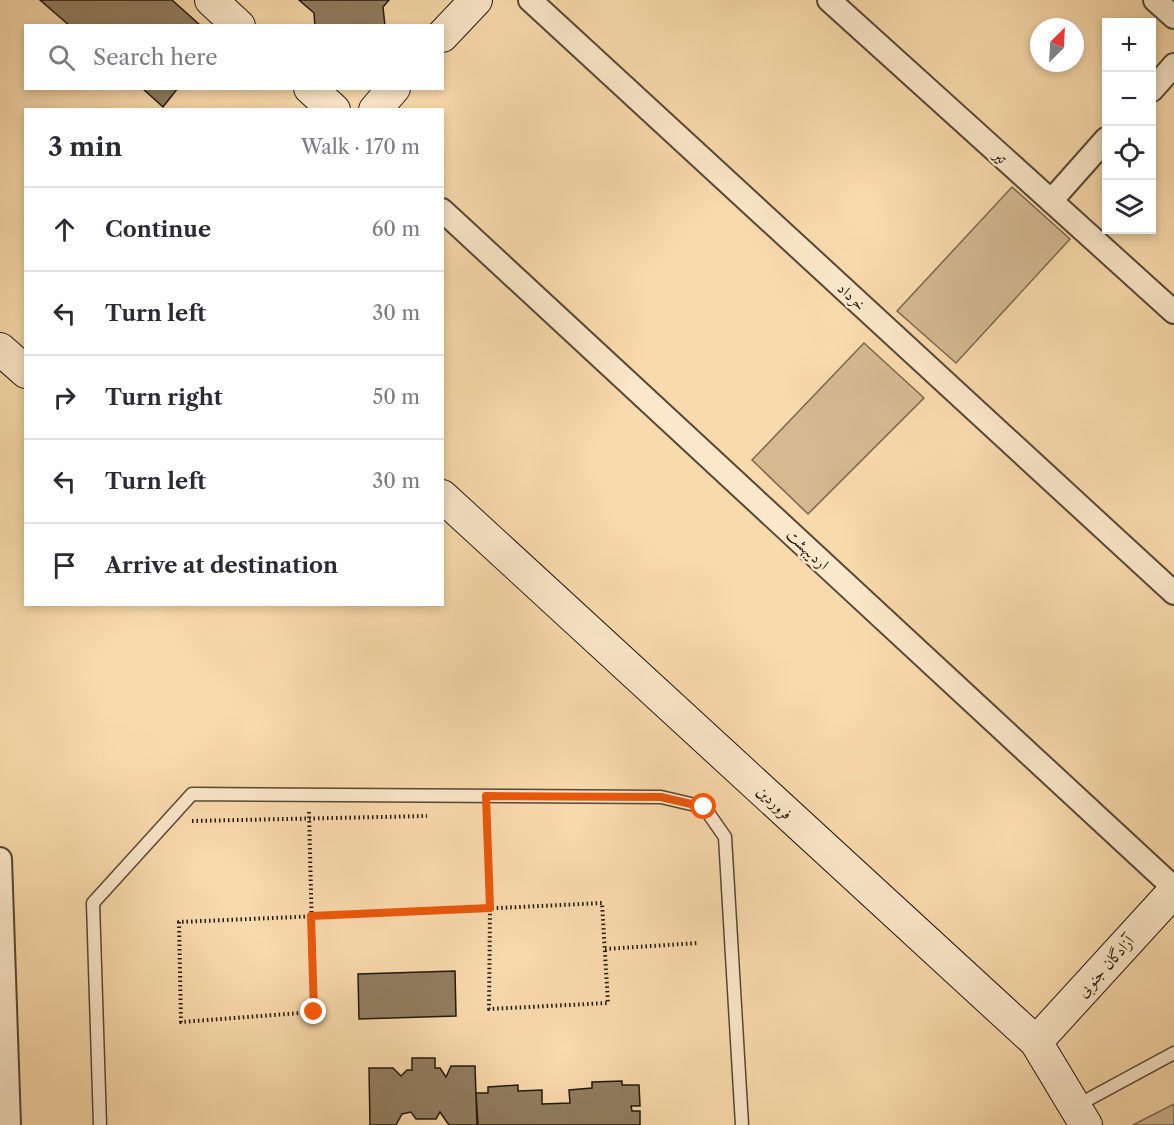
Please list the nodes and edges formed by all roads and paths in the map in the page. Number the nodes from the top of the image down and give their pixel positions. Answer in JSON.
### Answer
{"nodes":[{"id":1,"x":476,"y":0,"type":"edge"},
{"id":2,"x":530,"y":0,"type":"edge"},
{"id":3,"x":829,"y":0,"type":"edge"},
{"id":4,"x":1155,"y":0,"type":"edge"},
{"id":5,"x":216,"y":2,"type":"edge"},
{"id":6,"x":1174,"y":17,"type":"edge"},
{"id":7,"x":237,"y":24,"type":"edge"},
{"id":8,"x":444,"y":34,"type":"edge"},
{"id":9,"x":1174,"y":65,"type":"edge"},
{"id":10,"x":1156,"y":85,"type":"edge"},
{"id":11,"x":312,"y":90,"type":"edge"},
{"id":12,"x":392,"y":90,"type":"edge"},
{"id":13,"x":332,"y":108,"type":"edge"},
{"id":14,"x":377,"y":108,"type":"edge"},
{"id":15,"x":1102,"y":145,"type":"edge"},
{"id":16,"x":1051,"y":201,"type":"junction"},
{"id":17,"x":444,"y":212,"type":"edge"},
{"id":18,"x":1174,"y":312,"type":"edge"},
{"id":19,"x":0,"y":349,"type":"edge"},
{"id":20,"x":24,"y":370,"type":"edge"},
{"id":21,"x":444,"y":498,"type":"edge"},
{"id":22,"x":1174,"y":593,"type":"edge"},
{"id":23,"x":308,"y":794,"type":"junction"},
{"id":24,"x":486,"y":796,"type":"junction"},
{"id":25,"x":475,"y":814,"type":"dead end"},
{"id":26,"x":487,"y":814,"type":"junction"},
{"id":27,"x":428,"y":816,"type":"dead end"},
{"id":28,"x":309,"y":818,"type":"junction"},
{"id":29,"x":167,"y":822,"type":"junction"},
{"id":30,"x":0,"y":859,"type":"edge"},
{"id":31,"x":1174,"y":889,"type":"edge"},
{"id":32,"x":490,"y":908,"type":"junction"},
{"id":33,"x":311,"y":916,"type":"junction"},
{"id":34,"x":698,"y":943,"type":"dead end"},
{"id":35,"x":605,"y":949,"type":"junction"},
{"id":36,"x":1036,"y":1042,"type":"junction"},
{"id":37,"x":1174,"y":1053,"type":"edge"},
{"id":38,"x":1080,"y":1116,"type":"edge"},
{"id":39,"x":9,"y":1125,"type":"edge"},
{"id":40,"x":100,"y":1125,"type":"edge"},
{"id":41,"x":741,"y":1125,"type":"edge"}],
"edges":[{"from":1,"to":8,"type":"street"},
{"from":2,"to":22,"type":"street","name":"خرداد"},
{"from":3,"to":16,"type":"street","name":"تیر"},
{"from":4,"to":6,"type":"street"},
{"from":5,"to":7,"type":"street"},
{"from":9,"to":10,"type":"street"},
{"from":11,"to":13,"type":"street"},
{"from":12,"to":14,"type":"street"},
{"from":15,"to":16,"type":"street"},
{"from":16,"to":18,"type":"street","name":"تیر"},
{"from":17,"to":31,"type":"street","name":"اردیبهشت"},
{"from":19,"to":20,"type":"street"},
{"from":21,"to":36,"type":"street","name":"فروردین"},
{"from":23,"to":24,"type":"lane"},
{"from":23,"to":28,"type":"path"},
{"from":23,"to":29,"type":"lane"},
{"from":24,"to":26,"type":"path"},
{"from":24,"to":41,"type":"lane"},
{"from":25,"to":26,"type":"path"},
{"from":26,"to":32,"type":"path"},
{"from":27,"to":28,"type":"path"},
{"from":28,"to":29,"type":"path"},
{"from":28,"to":33,"type":"path"},
{"from":29,"to":40,"type":"lane"},
{"from":30,"to":39,"type":"street"},
{"from":31,"to":36,"type":"street","name":"آزادگان جنوبی"},
{"from":32,"to":33,"type":"path"},
{"from":32,"to":35,"type":"path"},
{"from":32,"to":35,"type":"path"},
{"from":33,"to":33,"type":"path"},
{"from":34,"to":35,"type":"path"},
{"from":36,"to":38,"type":"street","name":"فروردین"},
{"from":37,"to":38,"type":"lane"}]}
